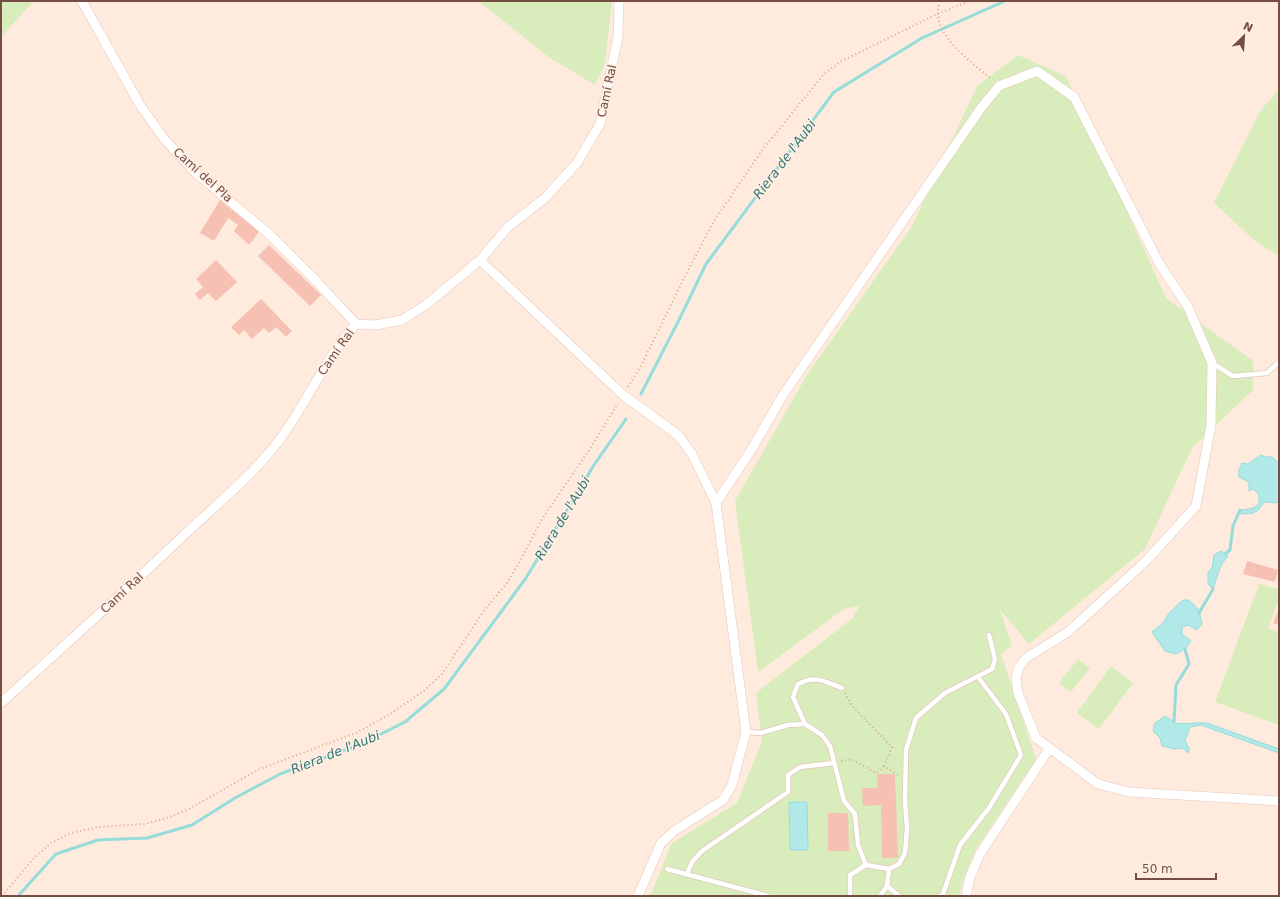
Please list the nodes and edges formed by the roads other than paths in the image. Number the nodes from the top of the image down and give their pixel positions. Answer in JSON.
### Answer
{"nodes":[{"id":1,"x":82,"y":1,"type":"edge"},
{"id":2,"x":619,"y":1,"type":"edge"},
{"id":3,"x":480,"y":260,"type":"junction"},
{"id":4,"x":356,"y":324,"type":"junction"},
{"id":5,"x":1279,"y":362,"type":"edge"},
{"id":6,"x":1212,"y":363,"type":"junction"},
{"id":7,"x":716,"y":503,"type":"junction"},
{"id":8,"x":989,"y":636,"type":"dead end"},
{"id":9,"x":978,"y":677,"type":"junction"},
{"id":10,"x":842,"y":688,"type":"road end"},
{"id":11,"x":1,"y":703,"type":"edge"},
{"id":12,"x":805,"y":724,"type":"junction"},
{"id":13,"x":746,"y":732,"type":"junction"},
{"id":14,"x":1049,"y":749,"type":"junction"},
{"id":15,"x":834,"y":763,"type":"junction"},
{"id":16,"x":1279,"y":801,"type":"edge"},
{"id":17,"x":866,"y":865,"type":"junction"},
{"id":18,"x":667,"y":868,"type":"dead end"},
{"id":19,"x":889,"y":869,"type":"junction"},
{"id":20,"x":687,"y":874,"type":"junction"},
{"id":21,"x":887,"y":886,"type":"junction"},
{"id":22,"x":638,"y":896,"type":"edge"},
{"id":23,"x":768,"y":896,"type":"edge"},
{"id":24,"x":850,"y":896,"type":"edge"},
{"id":25,"x":880,"y":896,"type":"edge"},
{"id":26,"x":899,"y":896,"type":"edge"},
{"id":27,"x":940,"y":896,"type":"edge"},
{"id":28,"x":966,"y":896,"type":"edge"}],
"edges":[{"from":1,"to":4,"type":"street","name":"Camí del Pla"},
{"from":2,"to":3,"type":"street","name":"Camí Ral"},
{"from":3,"to":4,"type":"street","name":"Camí Ral"},
{"from":3,"to":7,"type":"street"},
{"from":4,"to":11,"type":"street","name":"Camí Ral"},
{"from":5,"to":6,"type":"lane"},
{"from":6,"to":7,"type":"street"},
{"from":6,"to":14,"type":"street"},
{"from":7,"to":13,"type":"street"},
{"from":8,"to":9,"type":"lane"},
{"from":9,"to":19,"type":"lane"},
{"from":9,"to":27,"type":"lane"},
{"from":10,"to":12,"type":"lane"},
{"from":12,"to":13,"type":"lane"},
{"from":12,"to":15,"type":"lane"},
{"from":13,"to":22,"type":"street"},
{"from":14,"to":16,"type":"street"},
{"from":14,"to":28,"type":"street"},
{"from":15,"to":17,"type":"lane"},
{"from":15,"to":20,"type":"lane"},
{"from":17,"to":19,"type":"lane"},
{"from":17,"to":24,"type":"lane"},
{"from":18,"to":20,"type":"lane"},
{"from":19,"to":21,"type":"lane"},
{"from":20,"to":23,"type":"lane"},
{"from":21,"to":25,"type":"lane"},
{"from":21,"to":26,"type":"lane"}]}
